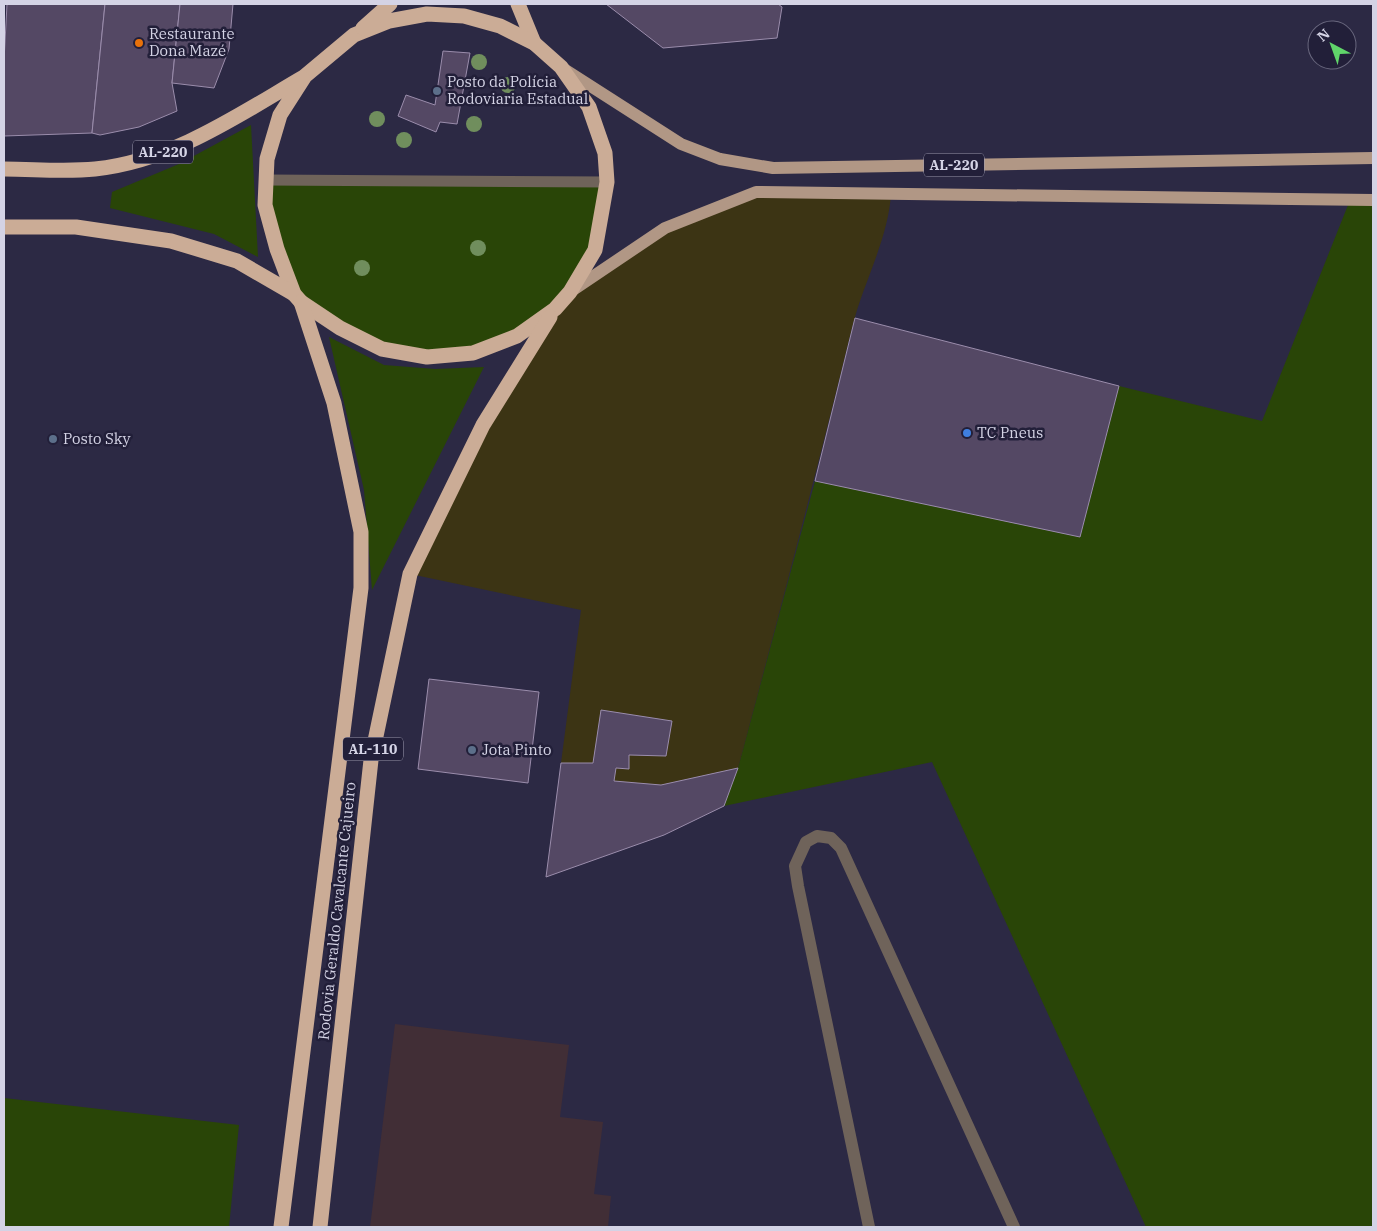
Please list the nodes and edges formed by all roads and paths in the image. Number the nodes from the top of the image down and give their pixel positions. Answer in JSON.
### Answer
{"nodes":[{"id":1,"x":390,"y":4,"type":"edge"},
{"id":2,"x":518,"y":4,"type":"edge"},
{"id":3,"x":354,"y":35,"type":"junction"},
{"id":4,"x":534,"y":43,"type":"junction"},
{"id":5,"x":561,"y":67,"type":"junction"},
{"id":6,"x":305,"y":76,"type":"junction"},
{"id":7,"x":1373,"y":158,"type":"edge"},
{"id":8,"x":4,"y":169,"type":"edge"},
{"id":9,"x":266,"y":180,"type":"junction"},
{"id":10,"x":606,"y":182,"type":"junction"},
{"id":11,"x":1373,"y":200,"type":"edge"},
{"id":12,"x":4,"y":227,"type":"edge"},
{"id":13,"x":570,"y":292,"type":"junction"},
{"id":14,"x":298,"y":298,"type":"junction"},
{"id":15,"x":554,"y":309,"type":"junction"},
{"id":16,"x":281,"y":1227,"type":"edge"},
{"id":17,"x":320,"y":1227,"type":"edge"},
{"id":18,"x":869,"y":1227,"type":"edge"},
{"id":19,"x":1014,"y":1227,"type":"edge"}],
"edges":[{"from":1,"to":3,"type":"highway"},
{"from":2,"to":4,"type":"highway"},
{"from":3,"to":4,"type":"highway"},
{"from":3,"to":6,"type":"highway"},
{"from":4,"to":5,"type":"highway"},
{"from":5,"to":7,"type":"main road","number":"AL-220"},
{"from":5,"to":10,"type":"highway"},
{"from":6,"to":8,"type":"highway","number":"AL-220"},
{"from":6,"to":9,"type":"highway","name":"Rodovia Geraldo Cavalcante Cajueiro"},
{"from":9,"to":10,"type":"lane"},
{"from":9,"to":14,"type":"highway","name":"Rodovia Geraldo Cavalcante Cajueiro"},
{"from":10,"to":13,"type":"highway"},
{"from":11,"to":13,"type":"main road","number":"AL-220"},
{"from":12,"to":14,"type":"highway"},
{"from":13,"to":15,"type":"highway"},
{"from":14,"to":15,"type":"highway"},
{"from":14,"to":16,"type":"highway","name":"Rodovia Geraldo Cavalcante Cajueiro","number":"AL-110"},
{"from":15,"to":17,"type":"highway","name":"Rodovia Geraldo Cavalcante Cajueiro","number":"AL-110"},
{"from":18,"to":19,"type":"street"}]}
